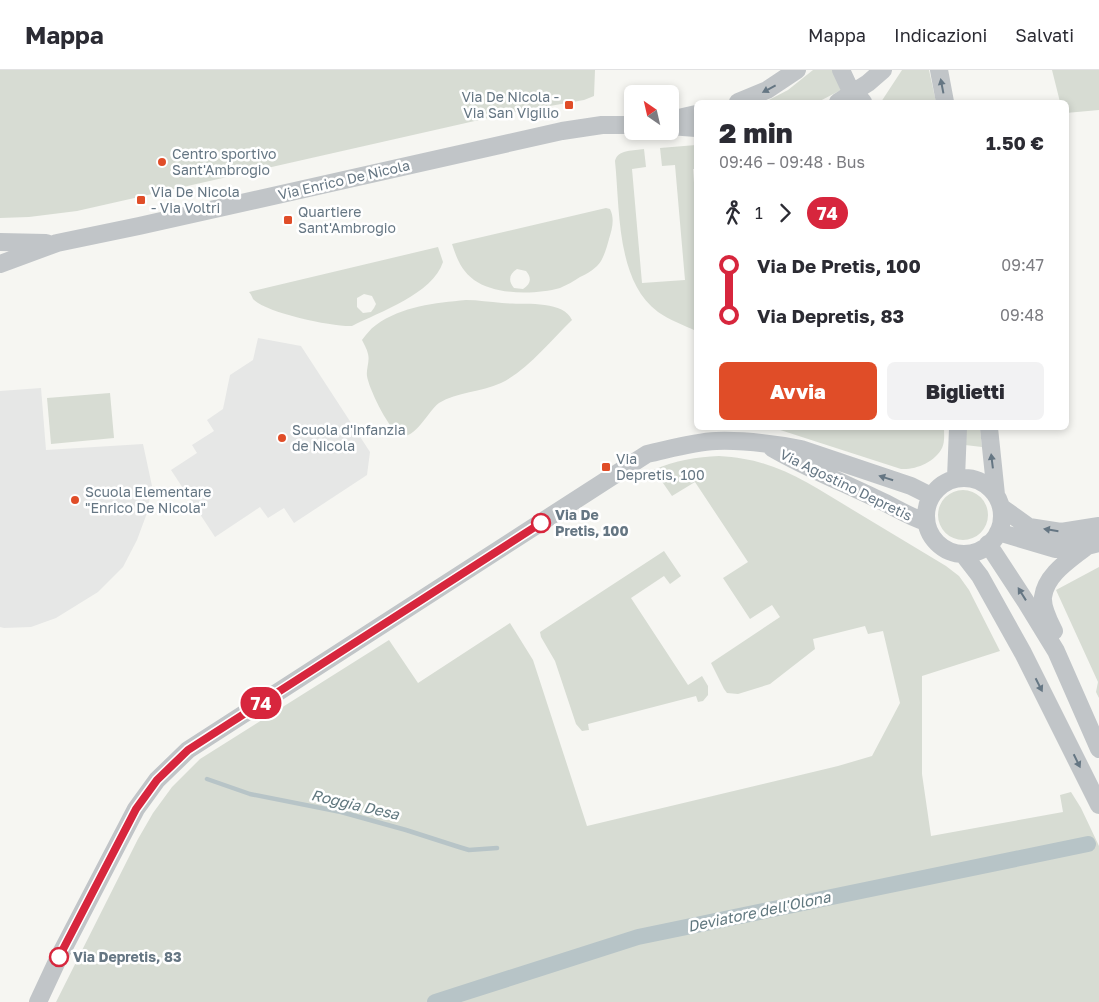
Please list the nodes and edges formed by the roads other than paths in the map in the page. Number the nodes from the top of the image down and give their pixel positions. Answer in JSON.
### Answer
{"nodes":[{"id":1,"x":797,"y":70,"type":"edge"},
{"id":2,"x":841,"y":70,"type":"edge"},
{"id":3,"x":882,"y":70,"type":"edge"},
{"id":4,"x":939,"y":70,"type":"edge"},
{"id":5,"x":858,"y":98,"type":"edge"},
{"id":6,"x":743,"y":100,"type":"edge"},
{"id":7,"x":945,"y":100,"type":"edge"},
{"id":8,"x":694,"y":114,"type":"edge"},
{"id":9,"x":679,"y":118,"type":"edge"},
{"id":10,"x":624,"y":125,"type":"edge"},
{"id":11,"x":679,"y":127,"type":"edge"},
{"id":12,"x":694,"y":128,"type":"edge"},
{"id":13,"x":0,"y":242,"type":"edge"},
{"id":14,"x":57,"y":243,"type":"junction"},
{"id":15,"x":0,"y":264,"type":"edge"},
{"id":16,"x":958,"y":430,"type":"edge"},
{"id":17,"x":989,"y":430,"type":"edge"},
{"id":18,"x":768,"y":445,"type":"junction"},
{"id":19,"x":956,"y":478,"type":"junction"},
{"id":20,"x":931,"y":496,"type":"junction"},
{"id":21,"x":998,"y":501,"type":"junction"},
{"id":22,"x":926,"y":522,"type":"junction"},
{"id":23,"x":1099,"y":526,"type":"edge"},
{"id":24,"x":993,"y":538,"type":"junction"},
{"id":25,"x":1093,"y":545,"type":"edge"},
{"id":26,"x":963,"y":554,"type":"junction"},
{"id":27,"x":1056,"y":651,"type":"junction"},
{"id":28,"x":1023,"y":653,"type":"junction"},
{"id":29,"x":1091,"y":714,"type":"edge"},
{"id":30,"x":1099,"y":749,"type":"edge"},
{"id":31,"x":1099,"y":805,"type":"edge"},
{"id":32,"x":38,"y":1002,"type":"edge"}],
"edges":[{"from":1,"to":6,"type":"street","one_way":true},
{"from":2,"to":5,"type":"street"},
{"from":3,"to":5,"type":"street"},
{"from":7,"to":4,"type":"street","one_way":true},
{"from":8,"to":9,"type":"street"},
{"from":10,"to":14,"type":"street","name":"Via Enrico De Nicola"},
{"from":11,"to":12,"type":"street"},
{"from":13,"to":14,"type":"street","name":"Via Enrico De Nicola"},
{"from":14,"to":15,"type":"street","name":"Via Enrico De Nicola"},
{"from":16,"to":19,"type":"street"},
{"from":21,"to":17,"type":"street","one_way":true},
{"from":20,"to":18,"type":"street","name":"Via Agostino Depretis","one_way":true},
{"from":18,"to":22,"type":"street","name":"Via Agostino Depretis"},
{"from":18,"to":32,"type":"street","name":"Via Agostino Depretis"},
{"from":19,"to":20,"type":"street"},
{"from":19,"to":21,"type":"street"},
{"from":20,"to":22,"type":"street"},
{"from":23,"to":21,"type":"street","one_way":true},
{"from":21,"to":24,"type":"street"},
{"from":22,"to":26,"type":"street"},
{"from":24,"to":25,"type":"street"},
{"from":24,"to":26,"type":"street"},
{"from":27,"to":24,"type":"street","one_way":true},
{"from":25,"to":27,"type":"street"},
{"from":26,"to":28,"type":"street"},
{"from":27,"to":28,"type":"street"},
{"from":27,"to":29,"type":"street"},
{"from":28,"to":31,"type":"street","one_way":true},
{"from":29,"to":30,"type":"street"}]}
